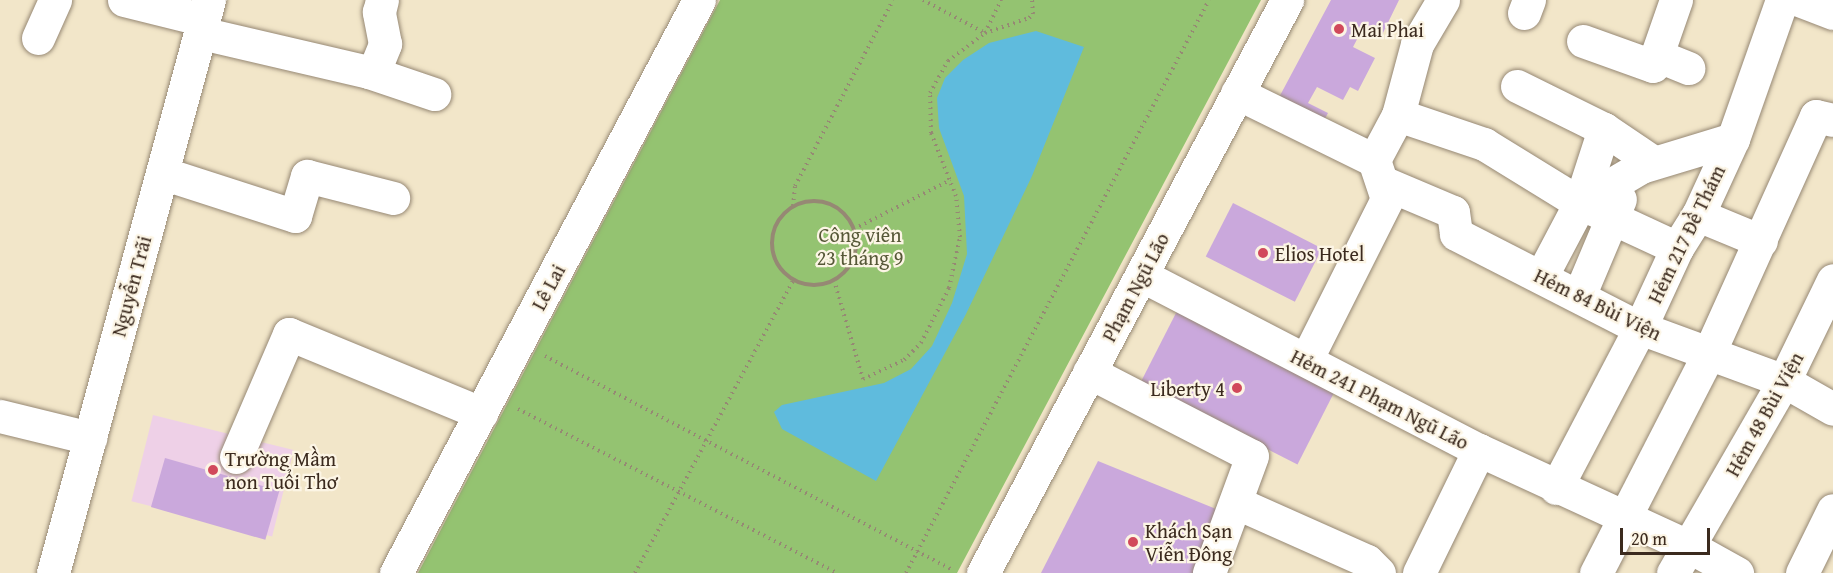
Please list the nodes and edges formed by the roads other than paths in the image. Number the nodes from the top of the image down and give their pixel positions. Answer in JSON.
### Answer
{"nodes":[{"id":1,"x":55,"y":0,"type":"edge"},
{"id":2,"x":124,"y":0,"type":"edge"},
{"id":3,"x":699,"y":0,"type":"edge"},
{"id":4,"x":1287,"y":0,"type":"edge"},
{"id":5,"x":1443,"y":0,"type":"edge"},
{"id":6,"x":1676,"y":0,"type":"edge"},
{"id":7,"x":1782,"y":0,"type":"edge"},
{"id":8,"x":1800,"y":0,"type":"edge"},
{"id":9,"x":380,"y":6,"type":"edge"},
{"id":10,"x":1833,"y":13,"type":"edge"},
{"id":11,"x":204,"y":18,"type":"edge"},
{"id":12,"x":38,"y":38,"type":"dead end"},
{"id":13,"x":1583,"y":41,"type":"dead end"},
{"id":14,"x":1656,"y":56,"type":"junction"},
{"id":15,"x":1688,"y":68,"type":"dead end"},
{"id":16,"x":369,"y":72,"type":"junction"},
{"id":17,"x":1517,"y":86,"type":"dead end"},
{"id":18,"x":1238,"y":93,"type":"junction"},
{"id":19,"x":434,"y":94,"type":"dead end"},
{"id":20,"x":1398,"y":115,"type":"junction"},
{"id":21,"x":1833,"y":120,"type":"edge"},
{"id":22,"x":1604,"y":129,"type":"junction"},
{"id":23,"x":1733,"y":139,"type":"junction"},
{"id":24,"x":1642,"y":167,"type":"junction"},
{"id":25,"x":1378,"y":171,"type":"junction"},
{"id":26,"x":162,"y":173,"type":"junction"},
{"id":27,"x":393,"y":198,"type":"dead end"},
{"id":28,"x":1580,"y":203,"type":"junction"},
{"id":29,"x":1698,"y":216,"type":"junction"},
{"id":30,"x":1612,"y":218,"type":"junction"},
{"id":31,"x":1761,"y":241,"type":"junction"},
{"id":32,"x":1677,"y":248,"type":"junction"},
{"id":33,"x":1141,"y":275,"type":"junction"},
{"id":34,"x":1541,"y":277,"type":"junction"},
{"id":35,"x":1833,"y":280,"type":"edge"},
{"id":36,"x":1579,"y":296,"type":"junction"},
{"id":37,"x":1641,"y":328,"type":"junction"},
{"id":38,"x":1708,"y":353,"type":"junction"},
{"id":39,"x":1306,"y":360,"type":"junction"},
{"id":40,"x":1089,"y":372,"type":"junction"},
{"id":41,"x":1784,"y":381,"type":"junction"},
{"id":42,"x":486,"y":404,"type":"junction"},
{"id":43,"x":1833,"y":409,"type":"edge"},
{"id":44,"x":0,"y":416,"type":"edge"},
{"id":45,"x":90,"y":438,"type":"junction"},
{"id":46,"x":1479,"y":450,"type":"junction"},
{"id":47,"x":236,"y":457,"type":"dead end"},
{"id":48,"x":1556,"y":488,"type":"junction"},
{"id":49,"x":1237,"y":503,"type":"junction"},
{"id":50,"x":1833,"y":510,"type":"edge"},
{"id":51,"x":1622,"y":518,"type":"junction"},
{"id":52,"x":1682,"y":560,"type":"edge"},
{"id":53,"x":1373,"y":567,"type":"edge"},
{"id":54,"x":54,"y":573,"type":"edge"},
{"id":55,"x":396,"y":573,"type":"edge"},
{"id":56,"x":983,"y":573,"type":"edge"},
{"id":57,"x":1209,"y":573,"type":"edge"},
{"id":58,"x":1419,"y":573,"type":"edge"},
{"id":59,"x":1596,"y":573,"type":"edge"},
{"id":60,"x":1737,"y":573,"type":"edge"},
{"id":61,"x":1802,"y":573,"type":"edge"}],
"edges":[{"from":1,"to":12,"type":"main road"},
{"from":2,"to":11,"type":"main road"},
{"from":3,"to":42,"type":"main road","name":"Lê Lai"},
{"from":4,"to":18,"type":"main road","name":"Phạm Ngũ Lão"},
{"from":5,"to":20,"type":"main road"},
{"from":6,"to":14,"type":"main road"},
{"from":7,"to":23,"type":"main road","name":"Hẻm 217 Ðề Thám"},
{"from":8,"to":10,"type":"main road"},
{"from":9,"to":16,"type":"main road"},
{"from":11,"to":16,"type":"main road"},
{"from":11,"to":26,"type":"main road","name":"Nguyễn Trãi"},
{"from":13,"to":14,"type":"main road"},
{"from":14,"to":15,"type":"main road"},
{"from":16,"to":19,"type":"main road"},
{"from":17,"to":22,"type":"main road"},
{"from":18,"to":25,"type":"main road"},
{"from":18,"to":33,"type":"main road","name":"Phạm Ngũ Lão"},
{"from":20,"to":25,"type":"main road"},
{"from":20,"to":28,"type":"main road"},
{"from":21,"to":31,"type":"main road"},
{"from":22,"to":24,"type":"main road"},
{"from":22,"to":28,"type":"main road"},
{"from":23,"to":24,"type":"main road","name":"Hẻm 217 Ðề Thám"},
{"from":23,"to":29,"type":"main road","name":"Hẻm 217 Ðề Thám"},
{"from":24,"to":28,"type":"main road","name":"Hẻm 217 Ðề Thám"},
{"from":24,"to":30,"type":"main road"},
{"from":25,"to":34,"type":"main road","name":"Hẻm 84 Bùi Viện"},
{"from":25,"to":39,"type":"main road"},
{"from":26,"to":27,"type":"main road"},
{"from":26,"to":45,"type":"main road","name":"Nguyễn Trãi"},
{"from":28,"to":30,"type":"main road"},
{"from":28,"to":34,"type":"main road"},
{"from":29,"to":31,"type":"main road"},
{"from":29,"to":32,"type":"main road","name":"Hẻm 217 Ðề Thám"},
{"from":30,"to":32,"type":"main road"},
{"from":30,"to":36,"type":"main road"},
{"from":31,"to":38,"type":"main road"},
{"from":32,"to":37,"type":"main road","name":"Hẻm 217 Ðề Thám"},
{"from":33,"to":39,"type":"main road","name":"Hẻm 241 Phạm Ngũ Lão"},
{"from":33,"to":40,"type":"main road","name":"Phạm Ngũ Lão"},
{"from":34,"to":36,"type":"main road","name":"Hẻm 84 Bùi Viện"},
{"from":35,"to":41,"type":"main road","name":"Hẻm 48 Bùi Viện"},
{"from":36,"to":37,"type":"main road","name":"Hẻm 84 Bùi Viện"},
{"from":37,"to":38,"type":"main road","name":"Hẻm 84 Bùi Viện"},
{"from":37,"to":48,"type":"main road","name":"Hẻm 217 Ðề Thám"},
{"from":38,"to":41,"type":"main road","name":"Hẻm 84 Bùi Viện"},
{"from":38,"to":51,"type":"main road"},
{"from":39,"to":46,"type":"main road","name":"Hẻm 241 Phạm Ngũ Lão"},
{"from":40,"to":49,"type":"main road"},
{"from":40,"to":56,"type":"main road","name":"Phạm Ngũ Lão"},
{"from":41,"to":43,"type":"main road","name":"Hẻm 84 Bùi Viện"},
{"from":41,"to":52,"type":"main road","name":"Hẻm 48 Bùi Viện"},
{"from":42,"to":47,"type":"main road"},
{"from":42,"to":55,"type":"main road","name":"Lê Lai"},
{"from":44,"to":45,"type":"main road"},
{"from":45,"to":54,"type":"main road","name":"Nguyễn Trãi"},
{"from":46,"to":48,"type":"main road","name":"Hẻm 241 Phạm Ngũ Lão"},
{"from":46,"to":58,"type":"main road"},
{"from":48,"to":51,"type":"main road","name":"Hẻm 241 Phạm Ngũ Lão"},
{"from":49,"to":53,"type":"main road"},
{"from":49,"to":57,"type":"main road"},
{"from":50,"to":61,"type":"main road"},
{"from":51,"to":52,"type":"main road","name":"Hẻm 241 Phạm Ngũ Lão"},
{"from":51,"to":59,"type":"main road"},
{"from":52,"to":60,"type":"main road","name":"Hẻm 241 Phạm Ngũ Lão"}]}
